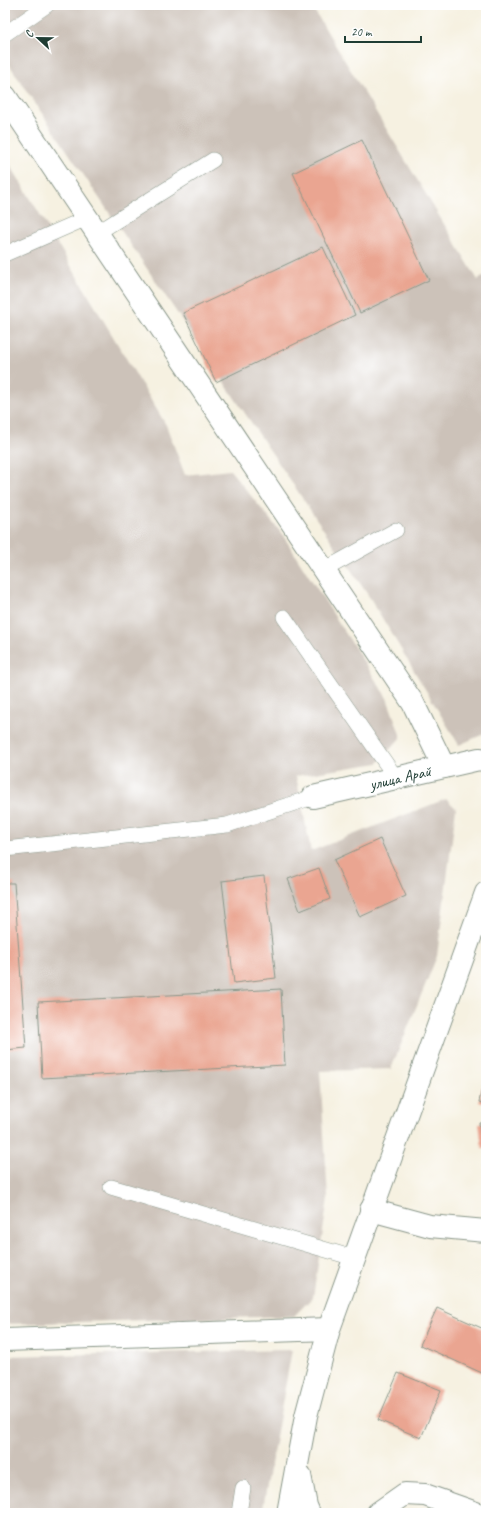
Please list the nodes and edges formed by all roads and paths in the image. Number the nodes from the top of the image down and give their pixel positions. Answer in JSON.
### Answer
{"nodes":[{"id":1,"x":47,"y":5,"type":"edge"},
{"id":2,"x":5,"y":34,"type":"edge"},
{"id":3,"x":5,"y":96,"type":"edge"},
{"id":4,"x":213,"y":160,"type":"dead end"},
{"id":5,"x":92,"y":225,"type":"junction"},
{"id":6,"x":5,"y":254,"type":"edge"},
{"id":7,"x":396,"y":530,"type":"dead end"},
{"id":8,"x":324,"y":570,"type":"junction"},
{"id":9,"x":284,"y":617,"type":"dead end"},
{"id":10,"x":486,"y":760,"type":"edge"},
{"id":11,"x":444,"y":767,"type":"junction"},
{"id":12,"x":396,"y":778,"type":"junction"},
{"id":13,"x":313,"y":798,"type":"joint"},
{"id":14,"x":5,"y":849,"type":"edge"},
{"id":15,"x":486,"y":893,"type":"edge"},
{"id":16,"x":111,"y":1187,"type":"dead end"},
{"id":17,"x":371,"y":1210,"type":"junction"},
{"id":18,"x":486,"y":1231,"type":"edge"},
{"id":19,"x":354,"y":1258,"type":"junction"},
{"id":20,"x":329,"y":1329,"type":"junction"},
{"id":21,"x":5,"y":1340,"type":"edge"},
{"id":22,"x":298,"y":1463,"type":"junction"},
{"id":23,"x":244,"y":1488,"type":"dead end"},
{"id":24,"x":239,"y":1513,"type":"edge"},
{"id":25,"x":288,"y":1513,"type":"edge"},
{"id":26,"x":309,"y":1513,"type":"edge"},
{"id":27,"x":378,"y":1513,"type":"edge"},
{"id":28,"x":476,"y":1513,"type":"edge"}],
"edges":[{"from":1,"to":2,"type":"lane"},
{"from":3,"to":5,"type":"street"},
{"from":4,"to":5,"type":"lane"},
{"from":5,"to":6,"type":"lane"},
{"from":5,"to":8,"type":"street"},
{"from":7,"to":8,"type":"lane"},
{"from":8,"to":11,"type":"street"},
{"from":9,"to":12,"type":"lane"},
{"from":10,"to":11,"type":"street","name":"улица Арай"},
{"from":11,"to":12,"type":"street","name":"улица Арай"},
{"from":12,"to":13,"type":"street","name":"улица Арай"},
{"from":13,"to":14,"type":"lane"},
{"from":15,"to":17,"type":"street"},
{"from":16,"to":19,"type":"lane"},
{"from":17,"to":18,"type":"street"},
{"from":17,"to":19,"type":"street"},
{"from":19,"to":20,"type":"street"},
{"from":20,"to":21,"type":"street"},
{"from":20,"to":22,"type":"street"},
{"from":22,"to":25,"type":"street"},
{"from":22,"to":26,"type":"street"},
{"from":23,"to":24,"type":"lane"},
{"from":27,"to":28,"type":"street"}]}
